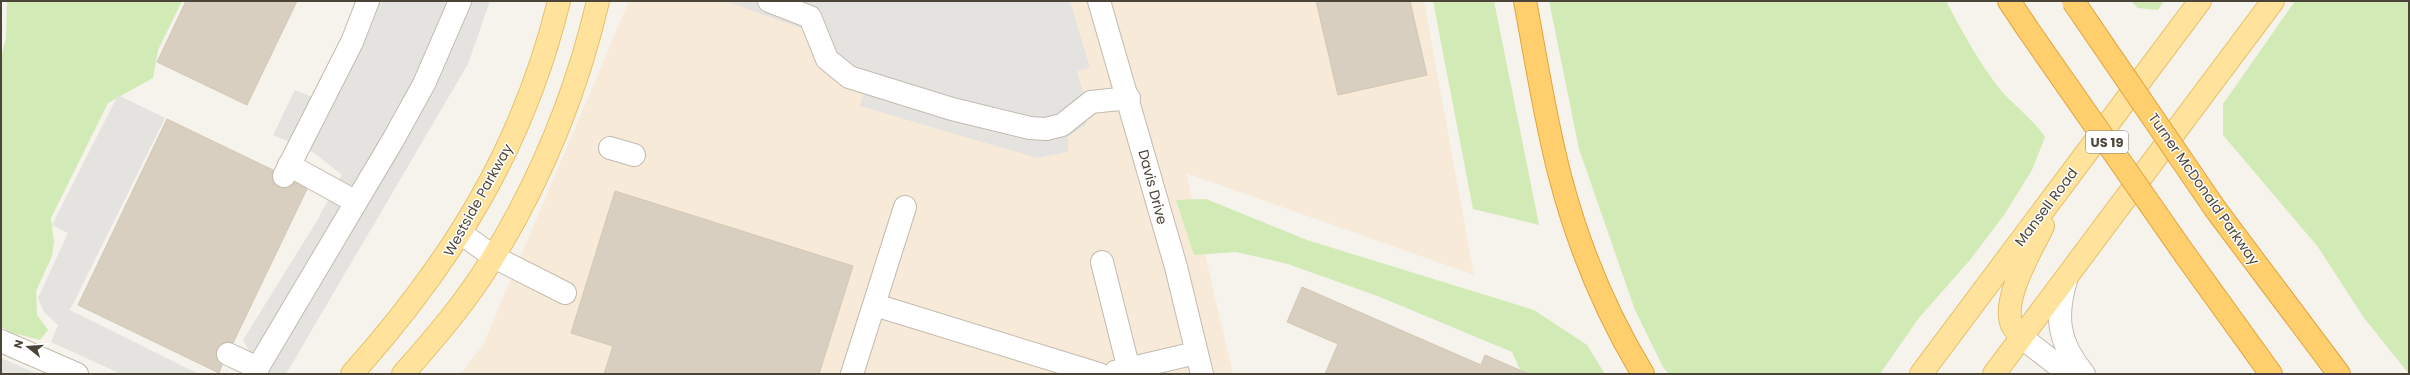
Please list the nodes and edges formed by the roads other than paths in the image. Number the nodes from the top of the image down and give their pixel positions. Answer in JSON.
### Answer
{"nodes":[{"id":1,"x":368,"y":1,"type":"edge"},
{"id":2,"x":460,"y":1,"type":"edge"},
{"id":3,"x":559,"y":1,"type":"edge"},
{"id":4,"x":598,"y":1,"type":"edge"},
{"id":5,"x":769,"y":1,"type":"edge"},
{"id":6,"x":1099,"y":1,"type":"edge"},
{"id":7,"x":1525,"y":1,"type":"edge"},
{"id":8,"x":2009,"y":1,"type":"edge"},
{"id":9,"x":2073,"y":1,"type":"edge"},
{"id":10,"x":2200,"y":1,"type":"edge"},
{"id":11,"x":2273,"y":1,"type":"edge"},
{"id":12,"x":1129,"y":98,"type":"junction"},
{"id":13,"x":610,"y":148,"type":"dead end"},
{"id":14,"x":634,"y":155,"type":"dead end"},
{"id":15,"x":2060,"y":188,"type":"junction"},
{"id":16,"x":356,"y":202,"type":"junction"},
{"id":17,"x":906,"y":207,"type":"dead end"},
{"id":18,"x":462,"y":234,"type":"junction"},
{"id":19,"x":494,"y":257,"type":"junction"},
{"id":20,"x":1102,"y":262,"type":"dead end"},
{"id":21,"x":2067,"y":276,"type":"junction"},
{"id":22,"x":565,"y":292,"type":"dead end"},
{"id":23,"x":875,"y":305,"type":"junction"},
{"id":24,"x":2022,"y":338,"type":"junction"},
{"id":25,"x":1,"y":341,"type":"edge"},
{"id":26,"x":1196,"y":353,"type":"junction"},
{"id":27,"x":228,"y":354,"type":"dead end"},
{"id":28,"x":1057,"y":368,"type":"edge"},
{"id":29,"x":256,"y":371,"type":"edge"},
{"id":30,"x":1129,"y":372,"type":"edge"},
{"id":31,"x":77,"y":374,"type":"edge"},
{"id":32,"x":352,"y":374,"type":"edge"},
{"id":33,"x":403,"y":374,"type":"edge"},
{"id":34,"x":852,"y":374,"type":"edge"},
{"id":35,"x":1099,"y":374,"type":"edge"},
{"id":36,"x":1106,"y":374,"type":"edge"},
{"id":37,"x":1202,"y":374,"type":"edge"},
{"id":38,"x":1643,"y":374,"type":"edge"},
{"id":39,"x":1921,"y":374,"type":"edge"},
{"id":40,"x":1994,"y":374,"type":"edge"},
{"id":41,"x":2069,"y":374,"type":"edge"},
{"id":42,"x":2084,"y":374,"type":"edge"},
{"id":43,"x":2272,"y":374,"type":"edge"},
{"id":44,"x":2339,"y":374,"type":"edge"}],
"edges":[{"from":1,"to":16,"type":"street"},
{"from":2,"to":16,"type":"street"},
{"from":3,"to":18,"type":"main road","name":"Westside Parkway"},
{"from":4,"to":19,"type":"main road"},
{"from":5,"to":12,"type":"street"},
{"from":6,"to":12,"type":"street","name":"Davis Drive"},
{"from":7,"to":38,"type":"highway"},
{"from":8,"to":43,"type":"highway","number":"US 19","bridge":true},
{"from":9,"to":44,"type":"highway","name":"Turner McDonald Parkway","bridge":true},
{"from":10,"to":15,"type":"main road","name":"Mansell Road"},
{"from":11,"to":21,"type":"main road"},
{"from":12,"to":26,"type":"street","name":"Davis Drive"},
{"from":13,"to":14,"type":"street"},
{"from":15,"to":24,"type":"main road"},
{"from":15,"to":39,"type":"main road","name":"Mansell Road"},
{"from":16,"to":29,"type":"street"},
{"from":17,"to":23,"type":"street"},
{"from":18,"to":19,"type":"street"},
{"from":18,"to":32,"type":"main road","name":"Westside Parkway"},
{"from":19,"to":22,"type":"street"},
{"from":19,"to":33,"type":"main road"},
{"from":20,"to":30,"type":"street"},
{"from":21,"to":24,"type":"main road"},
{"from":21,"to":42,"type":"street"},
{"from":23,"to":28,"type":"street"},
{"from":23,"to":34,"type":"street"},
{"from":24,"to":40,"type":"main road"},
{"from":24,"to":41,"type":"street"},
{"from":25,"to":31,"type":"street"},
{"from":26,"to":30,"type":"street"},
{"from":26,"to":37,"type":"street","name":"Davis Drive"},
{"from":27,"to":29,"type":"street"},
{"from":28,"to":35,"type":"street"},
{"from":30,"to":36,"type":"street"}]}
